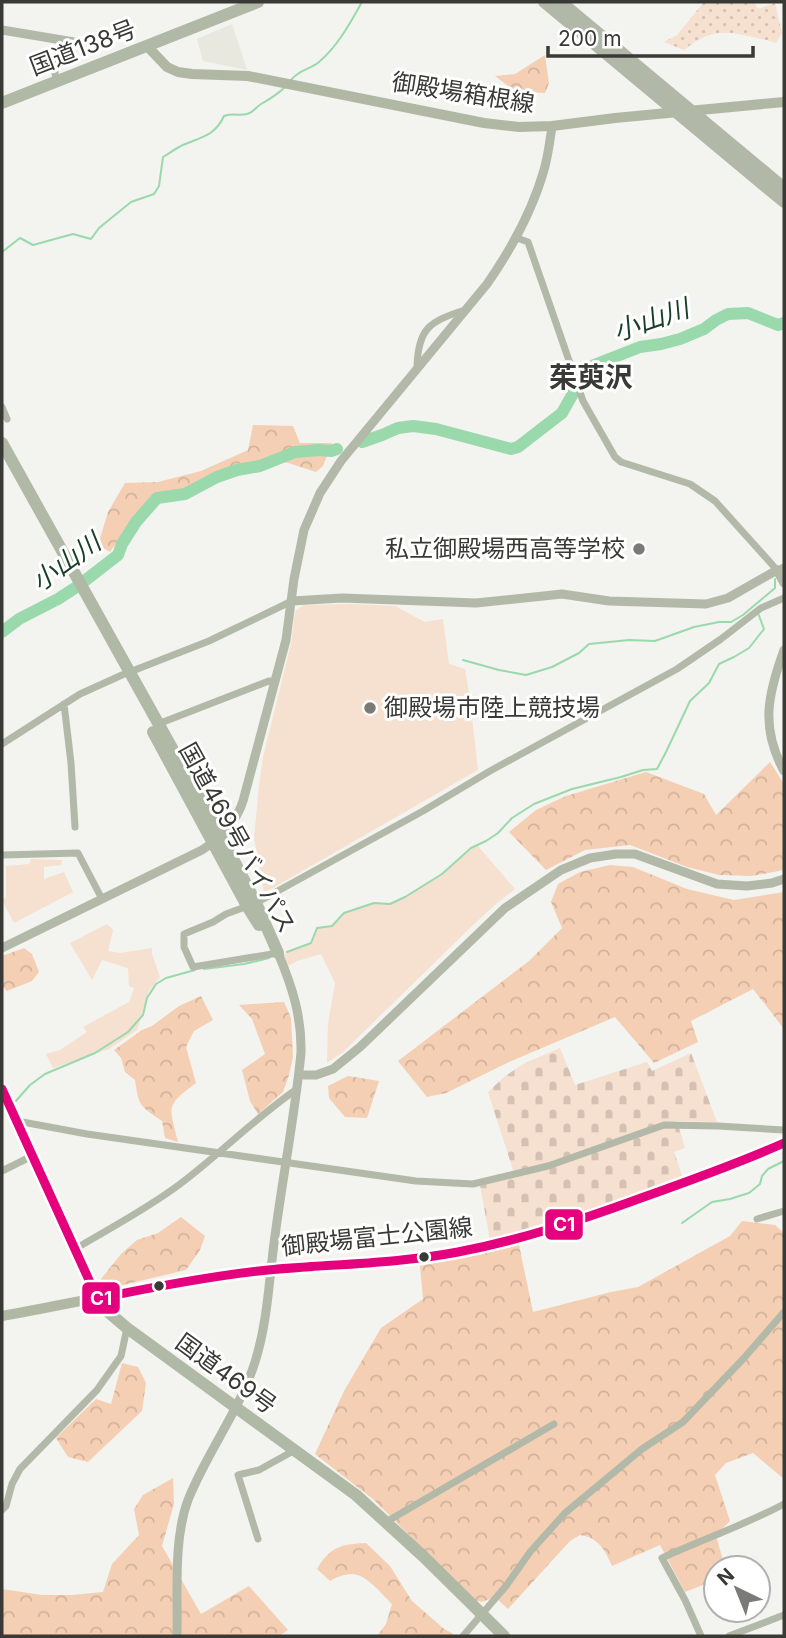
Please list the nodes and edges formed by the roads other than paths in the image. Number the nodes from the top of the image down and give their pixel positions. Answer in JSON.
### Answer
{"nodes":[{"id":1,"x":258,"y":2,"type":"edge"},
{"id":2,"x":544,"y":2,"type":"edge"},
{"id":3,"x":561,"y":2,"type":"edge"},
{"id":4,"x":2,"y":30,"type":"edge"},
{"id":5,"x":69,"y":41,"type":"joint"},
{"id":6,"x":147,"y":46,"type":"junction"},
{"id":7,"x":57,"y":81,"type":"junction"},
{"id":8,"x":784,"y":102,"type":"edge"},
{"id":9,"x":2,"y":103,"type":"edge"},
{"id":10,"x":552,"y":126,"type":"junction"},
{"id":11,"x":784,"y":188,"type":"edge"},
{"id":12,"x":784,"y":202,"type":"edge"},
{"id":13,"x":517,"y":238,"type":"junction"},
{"id":14,"x":465,"y":310,"type":"junction"},
{"id":15,"x":417,"y":367,"type":"junction"},
{"id":16,"x":2,"y":407,"type":"edge"},
{"id":17,"x":8,"y":419,"type":"dead end"},
{"id":18,"x":2,"y":443,"type":"edge"},
{"id":19,"x":2,"y":456,"type":"edge"},
{"id":20,"x":780,"y":568,"type":"edge"},
{"id":21,"x":73,"y":578,"type":"junction"},
{"id":22,"x":784,"y":583,"type":"edge"},
{"id":23,"x":784,"y":598,"type":"edge"},
{"id":24,"x":292,"y":601,"type":"junction"},
{"id":25,"x":784,"y":650,"type":"edge"},
{"id":26,"x":126,"y":674,"type":"junction"},
{"id":27,"x":274,"y":681,"type":"junction"},
{"id":28,"x":64,"y":704,"type":"junction"},
{"id":29,"x":158,"y":724,"type":"junction"},
{"id":30,"x":2,"y":744,"type":"edge"},
{"id":31,"x":784,"y":771,"type":"edge"},
{"id":32,"x":75,"y":827,"type":"dead end"},
{"id":33,"x":218,"y":839,"type":"junction"},
{"id":34,"x":2,"y":855,"type":"edge"},
{"id":35,"x":784,"y":879,"type":"edge"},
{"id":36,"x":102,"y":899,"type":"junction"},
{"id":37,"x":252,"y":905,"type":"junction"},
{"id":38,"x":2,"y":948,"type":"edge"},
{"id":39,"x":278,"y":953,"type":"junction"},
{"id":40,"x":299,"y":1075,"type":"junction"},
{"id":41,"x":2,"y":1089,"type":"edge"},
{"id":42,"x":297,"y":1089,"type":"junction"},
{"id":43,"x":17,"y":1121,"type":"junction"},
{"id":44,"x":784,"y":1130,"type":"edge"},
{"id":45,"x":784,"y":1143,"type":"edge"},
{"id":46,"x":218,"y":1152,"type":"junction"},
{"id":47,"x":32,"y":1157,"type":"junction"},
{"id":48,"x":285,"y":1162,"type":"junction"},
{"id":49,"x":2,"y":1171,"type":"edge"},
{"id":50,"x":784,"y":1211,"type":"edge"},
{"id":51,"x":757,"y":1219,"type":"dead end"},
{"id":52,"x":75,"y":1249,"type":"junction"},
{"id":53,"x":270,"y":1270,"type":"junction"},
{"id":54,"x":96,"y":1298,"type":"junction"},
{"id":55,"x":784,"y":1312,"type":"edge"},
{"id":56,"x":2,"y":1316,"type":"edge"},
{"id":57,"x":127,"y":1328,"type":"junction"},
{"id":58,"x":235,"y":1407,"type":"junction"},
{"id":59,"x":554,"y":1424,"type":"dead end"},
{"id":60,"x":295,"y":1450,"type":"junction"},
{"id":61,"x":784,"y":1504,"type":"edge"},
{"id":62,"x":2,"y":1510,"type":"edge"},
{"id":63,"x":386,"y":1522,"type":"junction"},
{"id":64,"x":258,"y":1539,"type":"dead end"},
{"id":65,"x":784,"y":1615,"type":"edge"},
{"id":66,"x":481,"y":1616,"type":"junction"},
{"id":67,"x":177,"y":1636,"type":"edge"},
{"id":68,"x":463,"y":1636,"type":"edge"},
{"id":69,"x":504,"y":1636,"type":"edge"},
{"id":70,"x":701,"y":1636,"type":"edge"},
{"id":71,"x":729,"y":1636,"type":"edge"}],
"edges":[{"from":1,"to":6,"type":"highway","name":"国道138号"},
{"from":2,"to":12,"type":"highway"},
{"from":3,"to":11,"type":"highway"},
{"from":4,"to":5,"type":"street"},
{"from":5,"to":7,"type":"street"},
{"from":6,"to":7,"type":"highway","name":"国道138号"},
{"from":6,"to":10,"type":"main road","name":"御殿場箱根線"},
{"from":7,"to":9,"type":"highway","name":"国道138号"},
{"from":8,"to":10,"type":"main road","name":"御殿場箱根線"},
{"from":10,"to":13,"type":"street"},
{"from":13,"to":14,"type":"street"},
{"from":13,"to":20,"type":"street"},
{"from":14,"to":15,"type":"street"},
{"from":14,"to":15,"type":"street"},
{"from":15,"to":24,"type":"street"},
{"from":16,"to":17,"type":"street"},
{"from":18,"to":21,"type":"highway","name":"国道469号バイパス"},
{"from":19,"to":21,"type":"highway","name":"国道469号バイパス"},
{"from":20,"to":22,"type":"street"},
{"from":20,"to":24,"type":"street"},
{"from":21,"to":26,"type":"highway","name":"国道469号バイパス"},
{"from":23,"to":37,"type":"street"},
{"from":24,"to":26,"type":"street"},
{"from":24,"to":27,"type":"street"},
{"from":25,"to":31,"type":"street"},
{"from":26,"to":28,"type":"street"},
{"from":26,"to":29,"type":"highway","name":"国道469号バイパス"},
{"from":26,"to":33,"type":"highway","name":"国道469号バイパス"},
{"from":27,"to":29,"type":"street"},
{"from":27,"to":33,"type":"street"},
{"from":28,"to":30,"type":"street"},
{"from":28,"to":32,"type":"street"},
{"from":29,"to":33,"type":"highway","name":"国道469号バイパス"},
{"from":33,"to":36,"type":"street"},
{"from":33,"to":37,"type":"highway","name":"国道469号バイパス"},
{"from":34,"to":36,"type":"street"},
{"from":35,"to":40,"type":"street"},
{"from":36,"to":38,"type":"street"},
{"from":37,"to":39,"type":"highway","name":"国道469号バイパス"},
{"from":37,"to":39,"type":"street"},
{"from":39,"to":40,"type":"street"},
{"from":40,"to":42,"type":"street"},
{"from":41,"to":43,"type":"highway","name":"国道469号"},
{"from":42,"to":46,"type":"street"},
{"from":42,"to":48,"type":"street"},
{"from":43,"to":46,"type":"street"},
{"from":43,"to":47,"type":"highway","name":"国道469号"},
{"from":44,"to":48,"type":"street"},
{"from":45,"to":53,"type":"main road","name":"御殿場富士公園線"},
{"from":46,"to":48,"type":"street"},
{"from":46,"to":52,"type":"street"},
{"from":47,"to":49,"type":"street"},
{"from":47,"to":52,"type":"highway","name":"国道469号"},
{"from":48,"to":53,"type":"street"},
{"from":50,"to":51,"type":"street"},
{"from":52,"to":54,"type":"highway","name":"国道469号"},
{"from":53,"to":54,"type":"main road","name":"御殿場富士公園線"},
{"from":53,"to":58,"type":"street"},
{"from":54,"to":56,"type":"main road","name":"御殿場富士公園線"},
{"from":54,"to":57,"type":"highway","name":"国道469号"},
{"from":55,"to":66,"type":"street"},
{"from":57,"to":58,"type":"highway","name":"国道469号"},
{"from":57,"to":62,"type":"street"},
{"from":58,"to":60,"type":"highway","name":"国道469号"},
{"from":58,"to":67,"type":"street"},
{"from":59,"to":63,"type":"street"},
{"from":60,"to":63,"type":"highway","name":"国道469号"},
{"from":60,"to":64,"type":"street"},
{"from":61,"to":70,"type":"street"},
{"from":63,"to":66,"type":"highway","name":"国道469号"},
{"from":65,"to":71,"type":"street"},
{"from":66,"to":68,"type":"street"},
{"from":66,"to":69,"type":"highway","name":"国道469号"}]}
